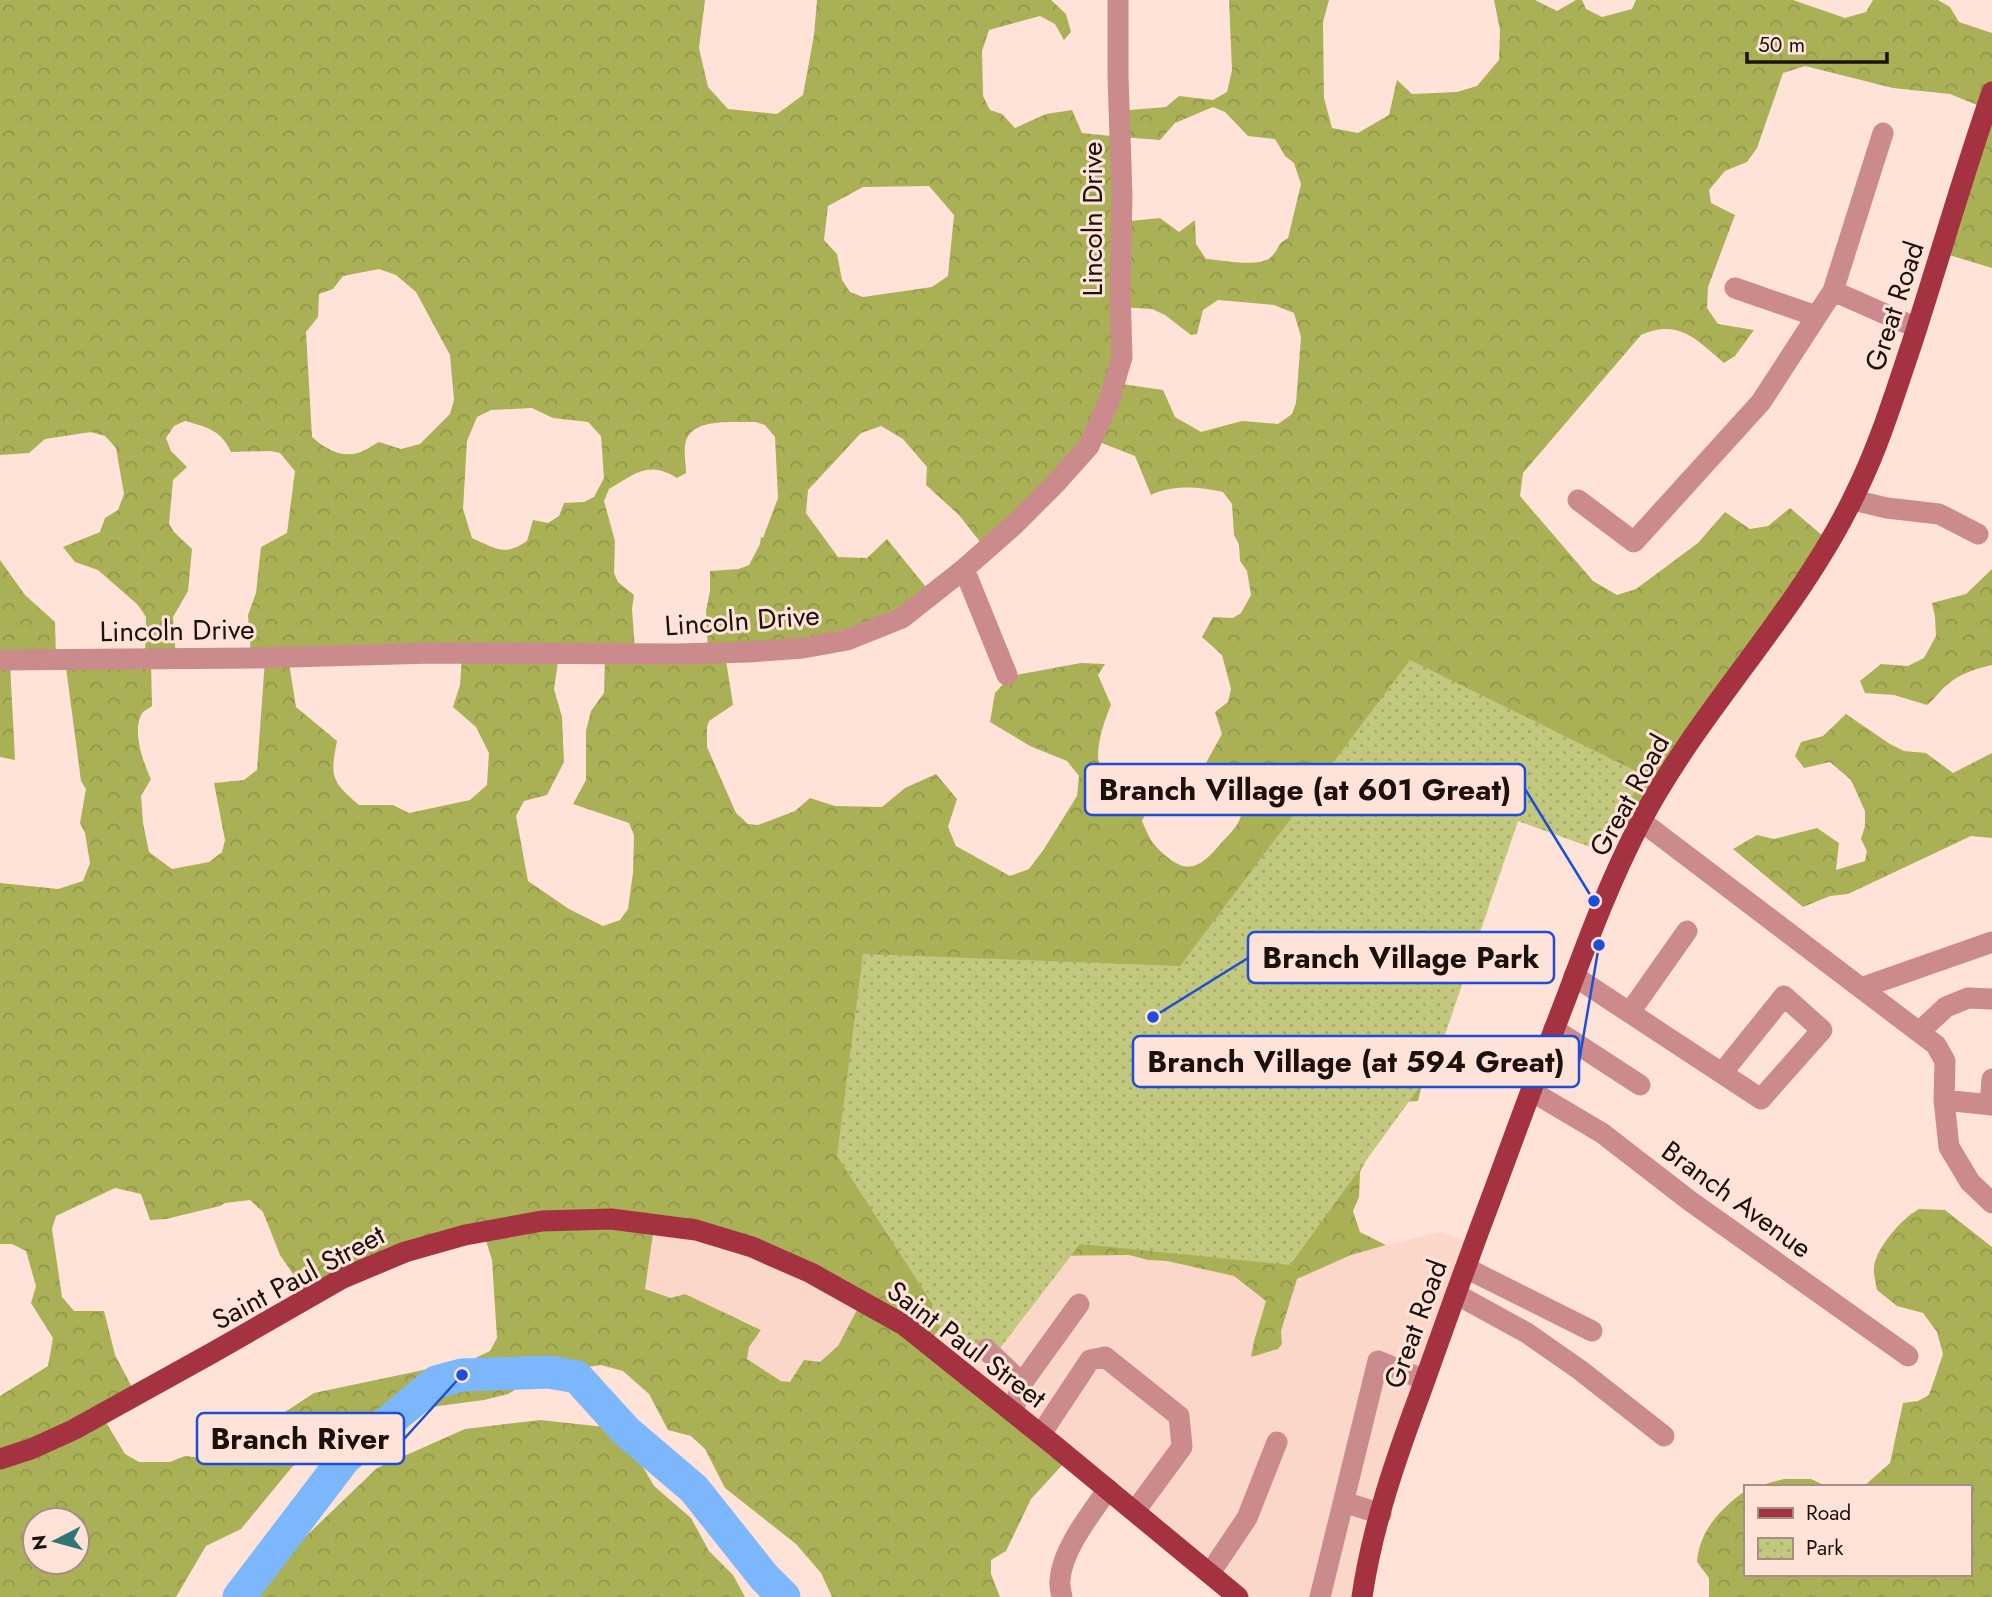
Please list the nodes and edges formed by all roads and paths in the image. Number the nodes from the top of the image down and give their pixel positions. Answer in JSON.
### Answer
{"nodes":[{"id":1,"x":1118,"y":0,"type":"edge"},
{"id":2,"x":1992,"y":92,"type":"edge"},
{"id":3,"x":1883,"y":133,"type":"dead end"},
{"id":4,"x":1735,"y":288,"type":"dead end"},
{"id":5,"x":1833,"y":291,"type":"junction"},
{"id":6,"x":1816,"y":316,"type":"junction"},
{"id":7,"x":1917,"y":328,"type":"junction"},
{"id":8,"x":1578,"y":500,"type":"dead end"},
{"id":9,"x":1853,"y":500,"type":"junction"},
{"id":10,"x":1978,"y":534,"type":"dead end"},
{"id":11,"x":964,"y":569,"type":"junction"},
{"id":12,"x":0,"y":660,"type":"edge"},
{"id":13,"x":1007,"y":675,"type":"dead end"},
{"id":14,"x":1641,"y":821,"type":"junction"},
{"id":15,"x":1687,"y":931,"type":"dead end"},
{"id":16,"x":1992,"y":942,"type":"edge"},
{"id":17,"x":1574,"y":976,"type":"junction"},
{"id":18,"x":1861,"y":988,"type":"junction"},
{"id":19,"x":1992,"y":999,"type":"edge"},
{"id":20,"x":1630,"y":1012,"type":"junction"},
{"id":21,"x":1554,"y":1029,"type":"junction"},
{"id":22,"x":1919,"y":1032,"type":"junction"},
{"id":23,"x":1722,"y":1073,"type":"junction"},
{"id":24,"x":1992,"y":1079,"type":"edge"},
{"id":25,"x":1640,"y":1085,"type":"dead end"},
{"id":26,"x":1531,"y":1091,"type":"junction"},
{"id":27,"x":1944,"y":1100,"type":"junction"},
{"id":28,"x":1991,"y":1105,"type":"edge"},
{"id":29,"x":1992,"y":1203,"type":"edge"},
{"id":30,"x":1466,"y":1268,"type":"junction"},
{"id":31,"x":1456,"y":1294,"type":"junction"},
{"id":32,"x":1079,"y":1304,"type":"dead end"},
{"id":33,"x":1592,"y":1331,"type":"dead end"},
{"id":34,"x":986,"y":1349,"type":"dead end"},
{"id":35,"x":1908,"y":1356,"type":"dead end"},
{"id":36,"x":1425,"y":1380,"type":"junction"},
{"id":37,"x":1022,"y":1383,"type":"junction"},
{"id":38,"x":1013,"y":1412,"type":"junction"},
{"id":39,"x":1041,"y":1434,"type":"junction"},
{"id":40,"x":1664,"y":1436,"type":"dead end"},
{"id":41,"x":1277,"y":1441,"type":"dead end"},
{"id":42,"x":0,"y":1459,"type":"edge"},
{"id":43,"x":1108,"y":1489,"type":"junction"},
{"id":44,"x":1343,"y":1502,"type":"junction"},
{"id":45,"x":1135,"y":1511,"type":"junction"},
{"id":46,"x":1381,"y":1514,"type":"junction"},
{"id":47,"x":1210,"y":1573,"type":"junction"},
{"id":48,"x":1062,"y":1597,"type":"edge"},
{"id":49,"x":1238,"y":1597,"type":"edge"},
{"id":50,"x":1320,"y":1597,"type":"edge"},
{"id":51,"x":1362,"y":1597,"type":"edge"}],
"edges":[{"from":1,"to":11,"type":"street","name":"Lincoln Drive"},
{"from":2,"to":7,"type":"main road","name":"Great Road"},
{"from":3,"to":5,"type":"street"},
{"from":4,"to":6,"type":"street"},
{"from":5,"to":6,"type":"street"},
{"from":5,"to":7,"type":"street"},
{"from":6,"to":8,"type":"street"},
{"from":7,"to":9,"type":"main road","name":"Great Road"},
{"from":9,"to":10,"type":"street"},
{"from":9,"to":14,"type":"main road","name":"Great Road"},
{"from":11,"to":12,"type":"street","name":"Lincoln Drive"},
{"from":11,"to":13,"type":"street"},
{"from":14,"to":17,"type":"main road","name":"Great Road"},
{"from":14,"to":18,"type":"street"},
{"from":15,"to":20,"type":"street"},
{"from":16,"to":18,"type":"street"},
{"from":17,"to":20,"type":"street"},
{"from":17,"to":21,"type":"main road","name":"Great Road"},
{"from":18,"to":22,"type":"street"},
{"from":19,"to":22,"type":"street"},
{"from":20,"to":23,"type":"street"},
{"from":21,"to":25,"type":"street"},
{"from":21,"to":26,"type":"main road","name":"Great Road"},
{"from":22,"to":27,"type":"street"},
{"from":23,"to":23,"type":"street"},
{"from":24,"to":28,"type":"street"},
{"from":26,"to":30,"type":"main road","name":"Great Road"},
{"from":26,"to":35,"type":"street","name":"Branch Avenue"},
{"from":27,"to":28,"type":"street"},
{"from":27,"to":29,"type":"street"},
{"from":30,"to":31,"type":"main road","name":"Great Road"},
{"from":30,"to":33,"type":"street"},
{"from":31,"to":36,"type":"main road","name":"Great Road"},
{"from":31,"to":40,"type":"street"},
{"from":32,"to":37,"type":"street"},
{"from":34,"to":37,"type":"street"},
{"from":36,"to":44,"type":"street"},
{"from":36,"to":46,"type":"main road","name":"Great Road"},
{"from":37,"to":38,"type":"street"},
{"from":38,"to":39,"type":"main road","name":"Saint Paul Street"},
{"from":38,"to":42,"type":"main road","name":"Saint Paul Street"},
{"from":39,"to":43,"type":"main road","name":"Saint Paul Street"},
{"from":39,"to":45,"type":"street"},
{"from":41,"to":47,"type":"street"},
{"from":43,"to":45,"type":"main road","name":"Saint Paul Street"},
{"from":43,"to":48,"type":"street"},
{"from":44,"to":46,"type":"street"},
{"from":44,"to":50,"type":"street"},
{"from":45,"to":47,"type":"main road","name":"Saint Paul Street"},
{"from":46,"to":51,"type":"main road","name":"Great Road"},
{"from":47,"to":49,"type":"main road","name":"Saint Paul Street"}]}
